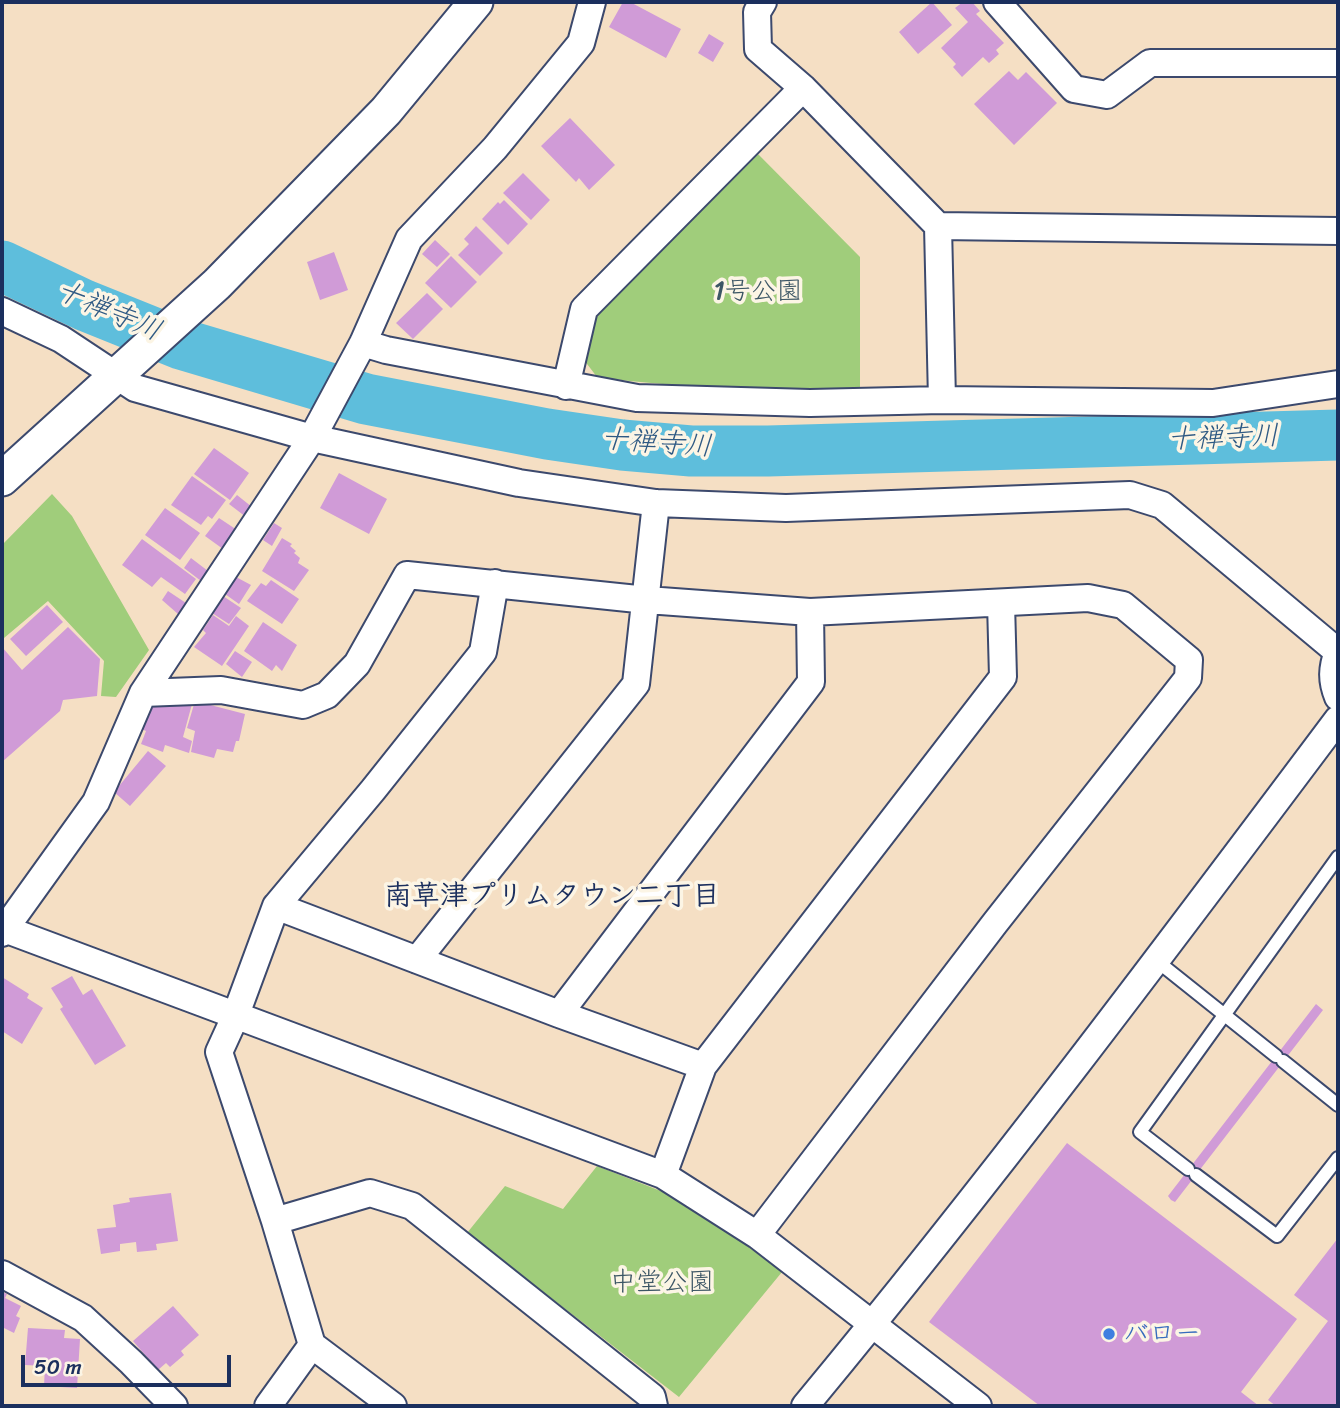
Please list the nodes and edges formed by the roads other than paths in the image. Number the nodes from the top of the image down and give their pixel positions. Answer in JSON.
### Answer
{"nodes":[{"id":1,"x":476,"y":2,"type":"edge"},
{"id":2,"x":592,"y":2,"type":"edge"},
{"id":3,"x":763,"y":2,"type":"edge"},
{"id":4,"x":997,"y":2,"type":"edge"},
{"id":5,"x":1338,"y":63,"type":"edge"},
{"id":6,"x":803,"y":88,"type":"junction"},
{"id":7,"x":938,"y":226,"type":"junction"},
{"id":8,"x":1338,"y":231,"type":"edge"},
{"id":9,"x":2,"y":311,"type":"edge"},
{"id":10,"x":357,"y":353,"type":"junction"},
{"id":11,"x":117,"y":375,"type":"junction"},
{"id":12,"x":1338,"y":384,"type":"edge"},
{"id":13,"x":566,"y":386,"type":"junction"},
{"id":14,"x":942,"y":400,"type":"junction"},
{"id":15,"x":312,"y":438,"type":"junction"},
{"id":16,"x":2,"y":479,"type":"edge"},
{"id":17,"x":656,"y":503,"type":"junction"},
{"id":18,"x":495,"y":583,"type":"junction"},
{"id":19,"x":647,"y":600,"type":"junction"},
{"id":20,"x":1001,"y":603,"type":"junction"},
{"id":21,"x":810,"y":612,"type":"junction"},
{"id":22,"x":1338,"y":652,"type":"edge"},
{"id":23,"x":143,"y":693,"type":"junction"},
{"id":24,"x":1338,"y":697,"type":"edge"},
{"id":25,"x":1338,"y":719,"type":"edge"},
{"id":26,"x":1338,"y":857,"type":"edge"},
{"id":27,"x":276,"y":906,"type":"junction"},
{"id":28,"x":3,"y":930,"type":"edge"},
{"id":29,"x":417,"y":960,"type":"junction"},
{"id":30,"x":1157,"y":961,"type":"junction"},
{"id":31,"x":559,"y":1014,"type":"junction"},
{"id":32,"x":1225,"y":1015,"type":"junction"},
{"id":33,"x":235,"y":1017,"type":"junction"},
{"id":34,"x":703,"y":1066,"type":"junction"},
{"id":35,"x":1338,"y":1105,"type":"edge"},
{"id":36,"x":1338,"y":1158,"type":"edge"},
{"id":37,"x":663,"y":1175,"type":"junction"},
{"id":38,"x":275,"y":1221,"type":"junction"},
{"id":39,"x":757,"y":1235,"type":"junction"},
{"id":40,"x":2,"y":1274,"type":"edge"},
{"id":41,"x":872,"y":1325,"type":"junction"},
{"id":42,"x":312,"y":1345,"type":"junction"},
{"id":43,"x":174,"y":1406,"type":"edge"},
{"id":44,"x":268,"y":1406,"type":"edge"},
{"id":45,"x":393,"y":1406,"type":"edge"},
{"id":46,"x":654,"y":1406,"type":"edge"},
{"id":47,"x":804,"y":1406,"type":"edge"},
{"id":48,"x":978,"y":1406,"type":"edge"}],
"edges":[{"from":1,"to":11,"type":"street"},
{"from":2,"to":10,"type":"street"},
{"from":3,"to":6,"type":"street"},
{"from":4,"to":5,"type":"street"},
{"from":6,"to":7,"type":"street"},
{"from":6,"to":13,"type":"street"},
{"from":7,"to":8,"type":"street"},
{"from":7,"to":14,"type":"street"},
{"from":9,"to":11,"type":"street"},
{"from":10,"to":13,"type":"street"},
{"from":10,"to":15,"type":"street"},
{"from":11,"to":15,"type":"street"},
{"from":11,"to":16,"type":"street"},
{"from":12,"to":14,"type":"street"},
{"from":13,"to":14,"type":"street"},
{"from":15,"to":17,"type":"street"},
{"from":15,"to":23,"type":"street"},
{"from":17,"to":19,"type":"street"},
{"from":17,"to":22,"type":"street"},
{"from":18,"to":19,"type":"street"},
{"from":18,"to":23,"type":"street"},
{"from":18,"to":27,"type":"street"},
{"from":19,"to":21,"type":"street"},
{"from":19,"to":29,"type":"street"},
{"from":20,"to":21,"type":"street"},
{"from":20,"to":34,"type":"street"},
{"from":20,"to":39,"type":"street"},
{"from":21,"to":31,"type":"street"},
{"from":22,"to":24,"type":"street"},
{"from":23,"to":28,"type":"street"},
{"from":25,"to":30,"type":"street"},
{"from":26,"to":32,"type":"lane"},
{"from":27,"to":29,"type":"street"},
{"from":27,"to":33,"type":"street"},
{"from":28,"to":33,"type":"street"},
{"from":29,"to":31,"type":"street"},
{"from":30,"to":32,"type":"lane"},
{"from":30,"to":41,"type":"street"},
{"from":31,"to":34,"type":"street"},
{"from":32,"to":35,"type":"lane"},
{"from":32,"to":36,"type":"lane"},
{"from":33,"to":37,"type":"street"},
{"from":33,"to":38,"type":"street"},
{"from":34,"to":37,"type":"street"},
{"from":37,"to":39,"type":"street"},
{"from":38,"to":42,"type":"street"},
{"from":38,"to":46,"type":"street"},
{"from":39,"to":41,"type":"street"},
{"from":40,"to":43,"type":"street"},
{"from":41,"to":47,"type":"street"},
{"from":41,"to":48,"type":"street"},
{"from":42,"to":44,"type":"street"},
{"from":42,"to":45,"type":"street"}]}
